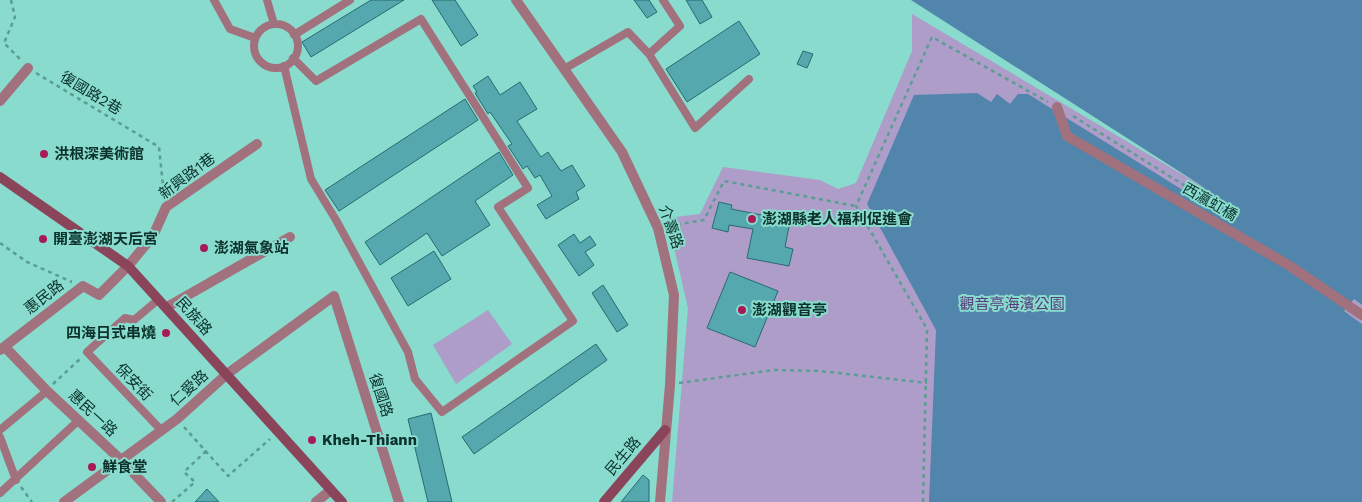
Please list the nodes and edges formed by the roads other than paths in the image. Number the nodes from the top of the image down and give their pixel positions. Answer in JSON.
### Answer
{"nodes":[{"id":1,"x":214,"y":0,"type":"edge"},
{"id":2,"x":266,"y":0,"type":"edge"},
{"id":3,"x":350,"y":0,"type":"edge"},
{"id":4,"x":516,"y":0,"type":"edge"},
{"id":5,"x":663,"y":0,"type":"edge"},
{"id":6,"x":274,"y":24,"type":"junction"},
{"id":7,"x":294,"y":35,"type":"junction"},
{"id":8,"x":255,"y":38,"type":"junction"},
{"id":9,"x":649,"y":54,"type":"junction"},
{"id":10,"x":293,"y":58,"type":"junction"},
{"id":11,"x":284,"y":66,"type":"junction"},
{"id":12,"x":28,"y":68,"type":"road end"},
{"id":13,"x":564,"y":70,"type":"junction"},
{"id":14,"x":749,"y":79,"type":"dead end"},
{"id":15,"x":0,"y":101,"type":"edge"},
{"id":16,"x":1057,"y":107,"type":"road end"},
{"id":17,"x":257,"y":144,"type":"dead end"},
{"id":18,"x":0,"y":177,"type":"edge"},
{"id":19,"x":290,"y":237,"type":"dead end"},
{"id":20,"x":128,"y":266,"type":"junction"},
{"id":21,"x":334,"y":296,"type":"joint"},
{"id":22,"x":163,"y":303,"type":"junction"},
{"id":23,"x":1362,"y":315,"type":"edge"},
{"id":24,"x":2,"y":349,"type":"edge"},
{"id":25,"x":227,"y":374,"type":"junction"},
{"id":26,"x":47,"y":390,"type":"junction"},
{"id":27,"x":79,"y":420,"type":"junction"},
{"id":28,"x":0,"y":430,"type":"edge"},
{"id":29,"x":665,"y":430,"type":"junction"},
{"id":30,"x":162,"y":431,"type":"junction"},
{"id":31,"x":0,"y":437,"type":"edge"},
{"id":32,"x":121,"y":460,"type":"junction"},
{"id":33,"x":16,"y":480,"type":"junction"},
{"id":34,"x":331,"y":490,"type":"junction"},
{"id":35,"x":0,"y":493,"type":"edge"},
{"id":36,"x":64,"y":502,"type":"edge"},
{"id":37,"x":161,"y":502,"type":"edge"},
{"id":38,"x":316,"y":502,"type":"edge"},
{"id":39,"x":342,"y":502,"type":"edge"},
{"id":40,"x":399,"y":502,"type":"edge"},
{"id":41,"x":604,"y":502,"type":"edge"},
{"id":42,"x":660,"y":502,"type":"edge"}],
"edges":[{"from":1,"to":8,"type":"lane"},
{"from":2,"to":6,"type":"lane"},
{"from":3,"to":7,"type":"lane"},
{"from":4,"to":13,"type":"street","name":"介壽路"},
{"from":5,"to":9,"type":"lane"},
{"from":6,"to":7,"type":"lane"},
{"from":6,"to":8,"type":"lane"},
{"from":7,"to":10,"type":"lane"},
{"from":8,"to":11,"type":"lane"},
{"from":9,"to":13,"type":"lane"},
{"from":9,"to":14,"type":"lane"},
{"from":10,"to":11,"type":"lane"},
{"from":10,"to":11,"type":"lane"},
{"from":12,"to":15,"type":"street"},
{"from":13,"to":29,"type":"street","name":"介壽路"},
{"from":16,"to":23,"type":"street","name":"西瀛虹橋"},
{"from":17,"to":20,"type":"street","name":"新興路1巷"},
{"from":18,"to":20,"type":"street","name":"民族路"},
{"from":19,"to":22,"type":"street"},
{"from":20,"to":22,"type":"street","name":"民族路"},
{"from":20,"to":24,"type":"street","name":"惠民路"},
{"from":21,"to":25,"type":"street","name":"仁愛路"},
{"from":21,"to":40,"type":"street","name":"復國路"},
{"from":22,"to":25,"type":"street","name":"民族路"},
{"from":22,"to":30,"type":"lane","name":"保安街"},
{"from":24,"to":26,"type":"street","name":"惠民一路"},
{"from":25,"to":30,"type":"street","name":"仁愛路"},
{"from":25,"to":34,"type":"street","name":"民族路"},
{"from":26,"to":27,"type":"street","name":"惠民一路"},
{"from":26,"to":28,"type":"lane"},
{"from":27,"to":32,"type":"street","name":"惠民一路"},
{"from":27,"to":33,"type":"lane"},
{"from":29,"to":41,"type":"street","name":"民生路"},
{"from":29,"to":42,"type":"street","name":"介壽路"},
{"from":30,"to":32,"type":"street","name":"仁愛路"},
{"from":31,"to":33,"type":"lane"},
{"from":32,"to":36,"type":"street","name":"仁愛路"},
{"from":32,"to":37,"type":"street","name":"惠民一路"},
{"from":33,"to":35,"type":"lane"},
{"from":34,"to":38,"type":"street"},
{"from":34,"to":39,"type":"street","name":"民族路"}]}
